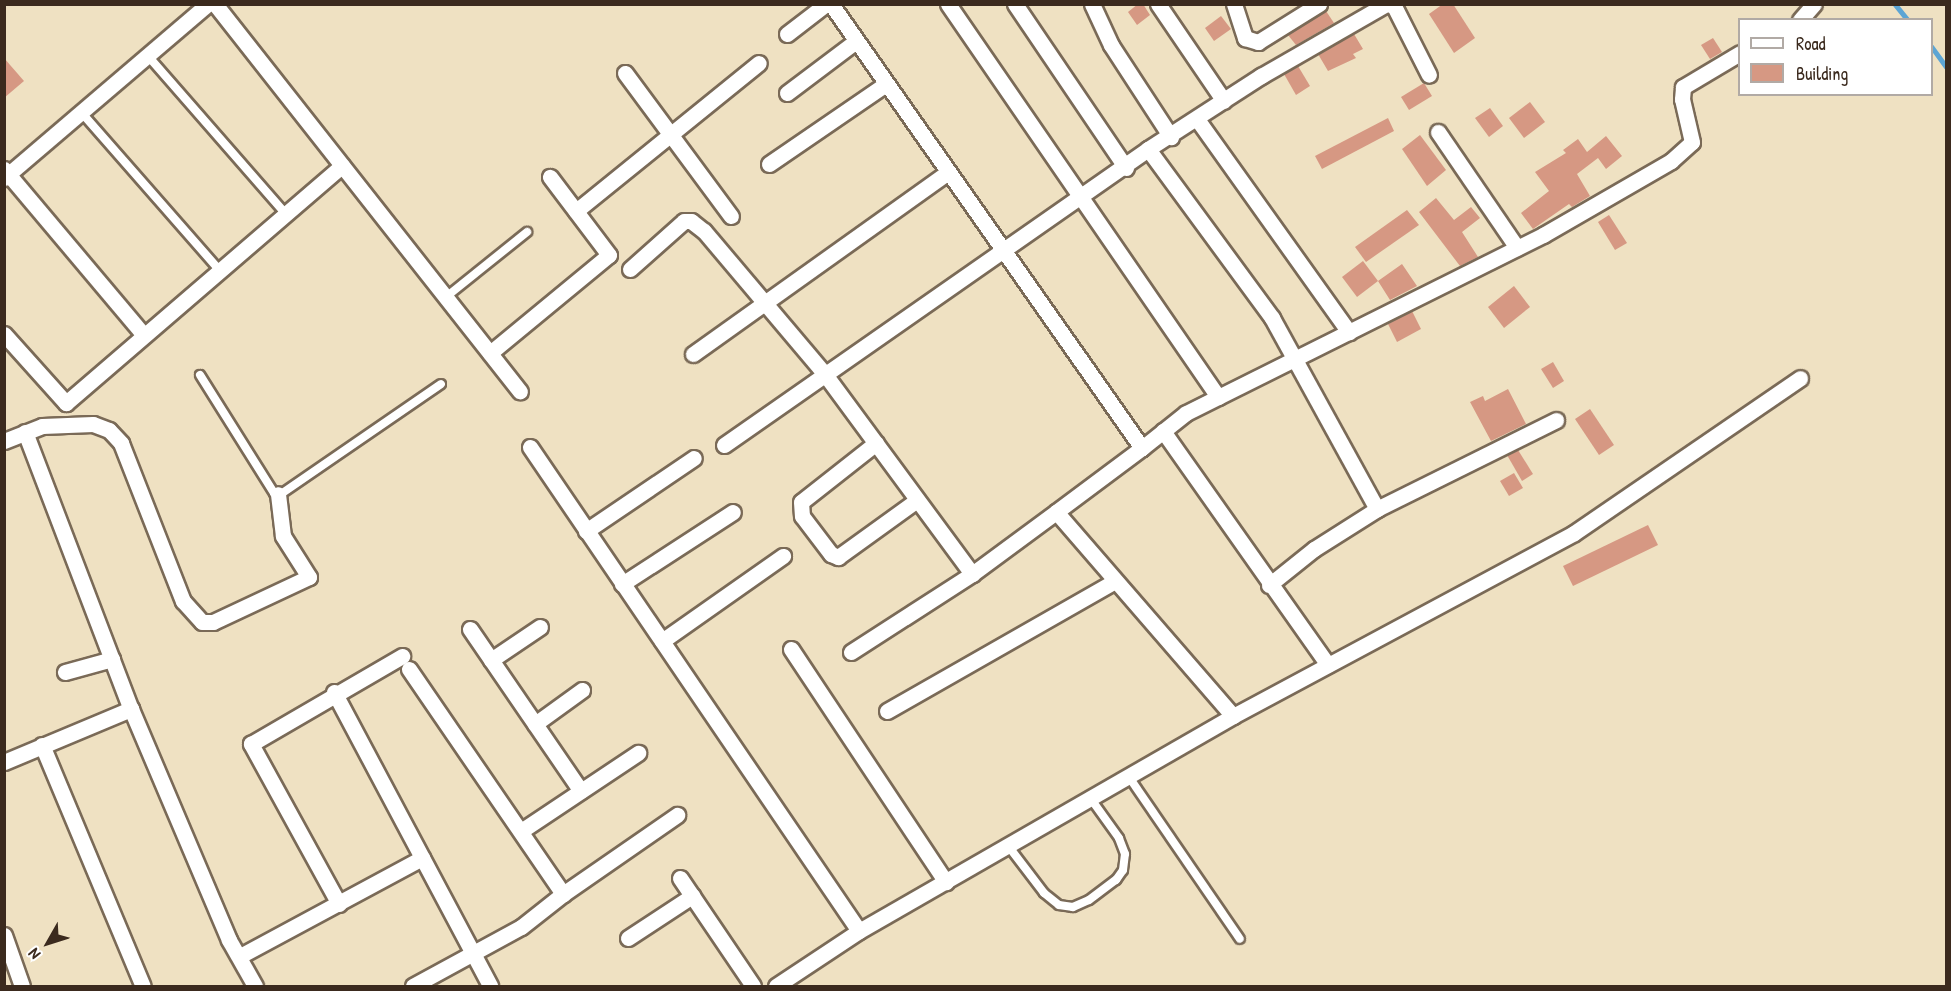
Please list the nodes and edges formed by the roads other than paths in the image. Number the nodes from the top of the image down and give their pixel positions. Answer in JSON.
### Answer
{"nodes":[{"id":1,"x":208,"y":4,"type":"edge"},
{"id":2,"x":215,"y":4,"type":"edge"},
{"id":3,"x":826,"y":4,"type":"edge"},
{"id":4,"x":831,"y":4,"type":"edge"},
{"id":5,"x":948,"y":4,"type":"edge"},
{"id":6,"x":1016,"y":4,"type":"edge"},
{"id":7,"x":1158,"y":4,"type":"edge"},
{"id":8,"x":1234,"y":4,"type":"edge"},
{"id":9,"x":1319,"y":4,"type":"edge"},
{"id":10,"x":1387,"y":4,"type":"edge"},
{"id":11,"x":1814,"y":4,"type":"edge"},
{"id":12,"x":1097,"y":6,"type":"edge"},
{"id":13,"x":1802,"y":18,"type":"edge"},
{"id":14,"x":787,"y":33,"type":"dead end"},
{"id":15,"x":856,"y":41,"type":"junction"},
{"id":16,"x":1738,"y":54,"type":"edge"},
{"id":17,"x":148,"y":56,"type":"junction"},
{"id":18,"x":759,"y":63,"type":"dead end"},
{"id":19,"x":625,"y":74,"type":"dead end"},
{"id":20,"x":1429,"y":75,"type":"dead end"},
{"id":21,"x":886,"y":84,"type":"junction"},
{"id":22,"x":787,"y":93,"type":"dead end"},
{"id":23,"x":1224,"y":101,"type":"junction"},
{"id":24,"x":81,"y":112,"type":"junction"},
{"id":25,"x":1197,"y":119,"type":"junction"},
{"id":26,"x":1438,"y":132,"type":"dead end"},
{"id":27,"x":668,"y":136,"type":"junction"},
{"id":28,"x":1171,"y":137,"type":"junction"},
{"id":29,"x":1148,"y":149,"type":"junction"},
{"id":30,"x":769,"y":164,"type":"dead end"},
{"id":31,"x":342,"y":166,"type":"junction"},
{"id":32,"x":1126,"y":168,"type":"junction"},
{"id":33,"x":948,"y":172,"type":"junction"},
{"id":34,"x":6,"y":174,"type":"edge"},
{"id":35,"x":550,"y":177,"type":"dead end"},
{"id":36,"x":1079,"y":200,"type":"junction"},
{"id":37,"x":576,"y":211,"type":"junction"},
{"id":38,"x":286,"y":214,"type":"junction"},
{"id":39,"x":731,"y":216,"type":"dead end"},
{"id":40,"x":527,"y":232,"type":"dead end"},
{"id":41,"x":1517,"y":248,"type":"junction"},
{"id":42,"x":1004,"y":252,"type":"junction"},
{"id":43,"x":630,"y":269,"type":"dead end"},
{"id":44,"x":220,"y":271,"type":"junction"},
{"id":45,"x":446,"y":297,"type":"junction"},
{"id":46,"x":764,"y":301,"type":"junction"},
{"id":47,"x":1349,"y":332,"type":"junction"},
{"id":48,"x":4,"y":334,"type":"edge"},
{"id":49,"x":143,"y":334,"type":"junction"},
{"id":50,"x":490,"y":353,"type":"junction"},
{"id":51,"x":693,"y":354,"type":"dead end"},
{"id":52,"x":1292,"y":358,"type":"junction"},
{"id":53,"x":824,"y":373,"type":"junction"},
{"id":54,"x":200,"y":375,"type":"dead end"},
{"id":55,"x":1800,"y":378,"type":"dead end"},
{"id":56,"x":441,"y":384,"type":"dead end"},
{"id":57,"x":520,"y":391,"type":"dead end"},
{"id":58,"x":1218,"y":397,"type":"junction"},
{"id":59,"x":1556,"y":420,"type":"dead end"},
{"id":60,"x":1163,"y":431,"type":"junction"},
{"id":61,"x":25,"y":432,"type":"junction"},
{"id":62,"x":4,"y":441,"type":"edge"},
{"id":63,"x":876,"y":444,"type":"junction"},
{"id":64,"x":724,"y":445,"type":"dead end"},
{"id":65,"x":530,"y":447,"type":"dead end"},
{"id":66,"x":1142,"y":448,"type":"junction"},
{"id":67,"x":694,"y":458,"type":"dead end"},
{"id":68,"x":278,"y":494,"type":"junction"},
{"id":69,"x":917,"y":500,"type":"junction"},
{"id":70,"x":1377,"y":509,"type":"junction"},
{"id":71,"x":733,"y":512,"type":"dead end"},
{"id":72,"x":1056,"y":512,"type":"junction"},
{"id":73,"x":586,"y":531,"type":"junction"},
{"id":74,"x":783,"y":555,"type":"dead end"},
{"id":75,"x":972,"y":574,"type":"junction"},
{"id":76,"x":1115,"y":581,"type":"junction"},
{"id":77,"x":622,"y":584,"type":"junction"},
{"id":78,"x":1269,"y":585,"type":"junction"},
{"id":79,"x":540,"y":627,"type":"dead end"},
{"id":80,"x":470,"y":629,"type":"dead end"},
{"id":81,"x":662,"y":641,"type":"junction"},
{"id":82,"x":791,"y":649,"type":"dead end"},
{"id":83,"x":851,"y":652,"type":"dead end"},
{"id":84,"x":112,"y":659,"type":"junction"},
{"id":85,"x":491,"y":660,"type":"junction"},
{"id":86,"x":1328,"y":665,"type":"junction"},
{"id":87,"x":65,"y":672,"type":"dead end"},
{"id":88,"x":582,"y":690,"type":"dead end"},
{"id":89,"x":334,"y":692,"type":"junction"},
{"id":90,"x":131,"y":709,"type":"junction"},
{"id":91,"x":887,"y":711,"type":"dead end"},
{"id":92,"x":1233,"y":716,"type":"junction"},
{"id":93,"x":535,"y":724,"type":"junction"},
{"id":94,"x":42,"y":746,"type":"junction"},
{"id":95,"x":639,"y":753,"type":"dead end"},
{"id":96,"x":4,"y":762,"type":"edge"},
{"id":97,"x":1129,"y":777,"type":"junction"},
{"id":98,"x":581,"y":791,"type":"junction"},
{"id":99,"x":1091,"y":799,"type":"junction"},
{"id":100,"x":677,"y":814,"type":"dead end"},
{"id":101,"x":521,"y":831,"type":"junction"},
{"id":102,"x":1009,"y":846,"type":"junction"},
{"id":103,"x":422,"y":858,"type":"junction"},
{"id":104,"x":680,"y":878,"type":"dead end"},
{"id":105,"x":946,"y":882,"type":"junction"},
{"id":106,"x":563,"y":894,"type":"junction"},
{"id":107,"x":692,"y":896,"type":"junction"},
{"id":108,"x":339,"y":904,"type":"junction"},
{"id":109,"x":859,"y":931,"type":"junction"},
{"id":110,"x":4,"y":935,"type":"edge"},
{"id":111,"x":628,"y":938,"type":"dead end"},
{"id":112,"x":1240,"y":939,"type":"dead end"},
{"id":113,"x":473,"y":954,"type":"junction"},
{"id":114,"x":240,"y":957,"type":"junction"},
{"id":115,"x":22,"y":987,"type":"edge"},
{"id":116,"x":143,"y":987,"type":"edge"},
{"id":117,"x":255,"y":987,"type":"edge"},
{"id":118,"x":413,"y":987,"type":"edge"},
{"id":119,"x":490,"y":987,"type":"edge"},
{"id":120,"x":753,"y":987,"type":"edge"},
{"id":121,"x":776,"y":987,"type":"edge"}],
"edges":[{"from":1,"to":17,"type":"street"},
{"from":2,"to":31,"type":"street"},
{"from":3,"to":14,"type":"street"},
{"from":4,"to":15,"type":"street"},
{"from":5,"to":36,"type":"street"},
{"from":6,"to":32,"type":"street"},
{"from":7,"to":23,"type":"street"},
{"from":8,"to":9,"type":"street"},
{"from":10,"to":20,"type":"street"},
{"from":10,"to":23,"type":"street"},
{"from":11,"to":13,"type":"street"},
{"from":12,"to":28,"type":"street"},
{"from":15,"to":21,"type":"street"},
{"from":15,"to":22,"type":"street"},
{"from":16,"to":41,"type":"street"},
{"from":17,"to":24,"type":"street"},
{"from":17,"to":38,"type":"lane"},
{"from":18,"to":27,"type":"street"},
{"from":19,"to":27,"type":"street"},
{"from":21,"to":30,"type":"street"},
{"from":21,"to":33,"type":"street"},
{"from":23,"to":25,"type":"street"},
{"from":24,"to":34,"type":"street"},
{"from":24,"to":44,"type":"lane"},
{"from":25,"to":28,"type":"street"},
{"from":25,"to":47,"type":"street"},
{"from":26,"to":41,"type":"street"},
{"from":27,"to":37,"type":"street"},
{"from":27,"to":39,"type":"street"},
{"from":28,"to":29,"type":"street"},
{"from":29,"to":32,"type":"street"},
{"from":29,"to":52,"type":"street"},
{"from":31,"to":38,"type":"street"},
{"from":31,"to":45,"type":"street"},
{"from":32,"to":36,"type":"street"},
{"from":33,"to":42,"type":"street"},
{"from":33,"to":46,"type":"street"},
{"from":34,"to":49,"type":"street"},
{"from":35,"to":37,"type":"street"},
{"from":36,"to":42,"type":"street"},
{"from":36,"to":58,"type":"street"},
{"from":37,"to":50,"type":"street"},
{"from":38,"to":44,"type":"street"},
{"from":40,"to":45,"type":"lane"},
{"from":41,"to":47,"type":"street"},
{"from":42,"to":53,"type":"street"},
{"from":42,"to":66,"type":"street"},
{"from":43,"to":46,"type":"street"},
{"from":44,"to":49,"type":"street"},
{"from":45,"to":50,"type":"street"},
{"from":46,"to":51,"type":"street"},
{"from":46,"to":53,"type":"street"},
{"from":47,"to":52,"type":"street"},
{"from":48,"to":49,"type":"street"},
{"from":50,"to":57,"type":"street"},
{"from":52,"to":58,"type":"street"},
{"from":52,"to":70,"type":"street"},
{"from":53,"to":63,"type":"street"},
{"from":53,"to":64,"type":"street"},
{"from":54,"to":68,"type":"lane"},
{"from":55,"to":86,"type":"street"},
{"from":56,"to":68,"type":"lane"},
{"from":58,"to":60,"type":"street"},
{"from":59,"to":70,"type":"street"},
{"from":60,"to":66,"type":"street"},
{"from":60,"to":78,"type":"street"},
{"from":61,"to":62,"type":"street"},
{"from":61,"to":68,"type":"street"},
{"from":61,"to":84,"type":"street"},
{"from":63,"to":69,"type":"street"},
{"from":63,"to":69,"type":"street"},
{"from":65,"to":73,"type":"street"},
{"from":66,"to":72,"type":"street"},
{"from":67,"to":73,"type":"street"},
{"from":69,"to":75,"type":"street"},
{"from":70,"to":78,"type":"street"},
{"from":71,"to":77,"type":"street"},
{"from":72,"to":75,"type":"street"},
{"from":72,"to":76,"type":"street"},
{"from":73,"to":77,"type":"street"},
{"from":74,"to":81,"type":"street"},
{"from":75,"to":83,"type":"street"},
{"from":76,"to":91,"type":"street"},
{"from":76,"to":92,"type":"street"},
{"from":77,"to":81,"type":"street"},
{"from":78,"to":86,"type":"street"},
{"from":79,"to":85,"type":"street"},
{"from":80,"to":85,"type":"street"},
{"from":81,"to":109,"type":"street"},
{"from":82,"to":105,"type":"street"},
{"from":84,"to":87,"type":"street"},
{"from":84,"to":90,"type":"street"},
{"from":85,"to":93,"type":"street"},
{"from":86,"to":92,"type":"street"},
{"from":88,"to":93,"type":"street"},
{"from":89,"to":101,"type":"street"},
{"from":89,"to":103,"type":"street"},
{"from":89,"to":108,"type":"street"},
{"from":90,"to":94,"type":"street"},
{"from":90,"to":114,"type":"street"},
{"from":92,"to":97,"type":"street"},
{"from":93,"to":98,"type":"street"},
{"from":94,"to":96,"type":"street"},
{"from":94,"to":116,"type":"street"},
{"from":95,"to":98,"type":"street"},
{"from":97,"to":99,"type":"street"},
{"from":97,"to":112,"type":"lane"},
{"from":98,"to":101,"type":"street"},
{"from":99,"to":102,"type":"street"},
{"from":99,"to":102,"type":"lane"},
{"from":100,"to":106,"type":"street"},
{"from":101,"to":106,"type":"street"},
{"from":102,"to":105,"type":"street"},
{"from":103,"to":108,"type":"street"},
{"from":103,"to":113,"type":"street"},
{"from":104,"to":107,"type":"street"},
{"from":105,"to":109,"type":"street"},
{"from":106,"to":113,"type":"street"},
{"from":107,"to":111,"type":"street"},
{"from":107,"to":120,"type":"street"},
{"from":108,"to":114,"type":"street"},
{"from":109,"to":121,"type":"street"},
{"from":110,"to":115,"type":"street"},
{"from":113,"to":118,"type":"street"},
{"from":113,"to":119,"type":"street"},
{"from":114,"to":117,"type":"street"}]}
